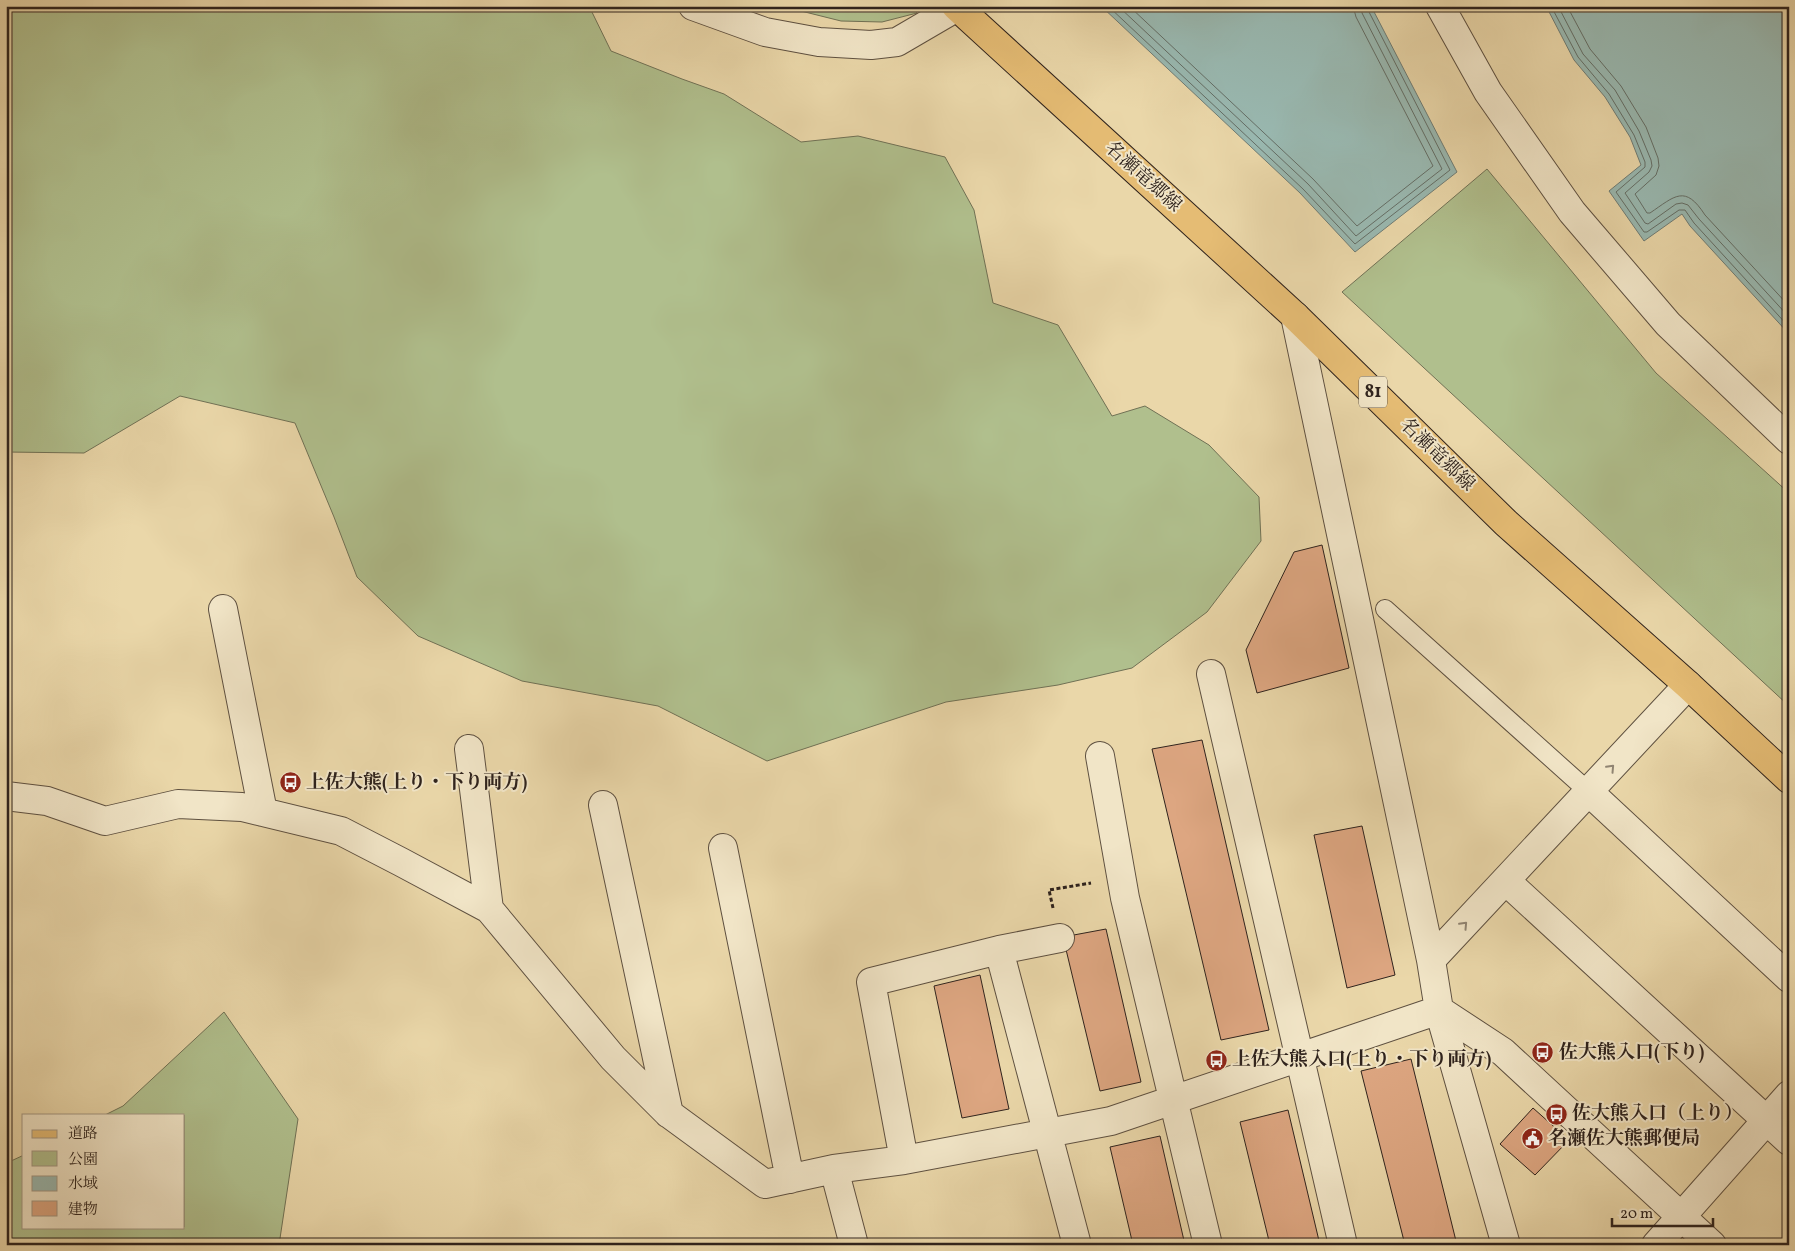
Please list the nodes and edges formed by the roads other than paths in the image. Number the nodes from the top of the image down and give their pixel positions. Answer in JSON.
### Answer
{"nodes":[{"id":1,"x":693,"y":6,"type":"edge"},
{"id":2,"x":956,"y":6,"type":"edge"},
{"id":3,"x":1440,"y":6,"type":"edge"},
{"id":4,"x":1295,"y":316,"type":"junction"},
{"id":5,"x":1789,"y":440,"type":"edge"},
{"id":6,"x":223,"y":609,"type":"dead end"},
{"id":7,"x":1385,"y":609,"type":"dead end"},
{"id":8,"x":1211,"y":674,"type":"dead end"},
{"id":9,"x":1688,"y":685,"type":"junction"},
{"id":10,"x":469,"y":749,"type":"dead end"},
{"id":11,"x":1100,"y":756,"type":"dead end"},
{"id":12,"x":1789,"y":779,"type":"edge"},
{"id":13,"x":1589,"y":792,"type":"junction"},
{"id":14,"x":6,"y":796,"type":"edge"},
{"id":15,"x":603,"y":805,"type":"dead end"},
{"id":16,"x":263,"y":812,"type":"junction"},
{"id":17,"x":724,"y":848,"type":"dead end"},
{"id":18,"x":1506,"y":881,"type":"junction"},
{"id":19,"x":489,"y":909,"type":"junction"},
{"id":20,"x":1060,"y":938,"type":"road end"},
{"id":21,"x":999,"y":950,"type":"junction"},
{"id":22,"x":1431,"y":960,"type":"junction"},
{"id":23,"x":1789,"y":978,"type":"edge"},
{"id":24,"x":1439,"y":1010,"type":"junction"},
{"id":25,"x":1300,"y":1057,"type":"junction"},
{"id":26,"x":1789,"y":1095,"type":"edge"},
{"id":27,"x":1172,"y":1100,"type":"junction"},
{"id":28,"x":669,"y":1114,"type":"junction"},
{"id":29,"x":1766,"y":1121,"type":"junction"},
{"id":30,"x":1048,"y":1132,"type":"junction"},
{"id":31,"x":1789,"y":1142,"type":"edge"},
{"id":32,"x":904,"y":1160,"type":"junction"},
{"id":33,"x":834,"y":1169,"type":"junction"},
{"id":34,"x":790,"y":1179,"type":"junction"},
{"id":35,"x":1681,"y":1216,"type":"junction"},
{"id":36,"x":854,"y":1245,"type":"edge"},
{"id":37,"x":1077,"y":1245,"type":"edge"},
{"id":38,"x":1208,"y":1245,"type":"edge"},
{"id":39,"x":1343,"y":1245,"type":"edge"},
{"id":40,"x":1506,"y":1245,"type":"edge"},
{"id":41,"x":1656,"y":1245,"type":"edge"},
{"id":42,"x":1712,"y":1245,"type":"edge"}],
"edges":[{"from":1,"to":2,"type":"street"},
{"from":2,"to":4,"type":"main road","name":"名瀬竜郷線","number":"81"},
{"from":3,"to":5,"type":"street"},
{"from":4,"to":9,"type":"main road","name":"名瀬竜郷線","number":"81"},
{"from":4,"to":22,"type":"street"},
{"from":6,"to":16,"type":"street"},
{"from":7,"to":13,"type":"lane"},
{"from":8,"to":25,"type":"street"},
{"from":9,"to":12,"type":"main road","name":"名瀬竜郷線","number":"81"},
{"from":13,"to":9,"type":"street","one_way":true},
{"from":10,"to":19,"type":"street"},
{"from":11,"to":27,"type":"street"},
{"from":13,"to":18,"type":"street"},
{"from":13,"to":23,"type":"street"},
{"from":14,"to":16,"type":"street"},
{"from":15,"to":28,"type":"street"},
{"from":16,"to":19,"type":"street"},
{"from":17,"to":34,"type":"street"},
{"from":22,"to":18,"type":"street","one_way":true},
{"from":18,"to":29,"type":"street"},
{"from":19,"to":28,"type":"street"},
{"from":20,"to":21,"type":"street"},
{"from":21,"to":30,"type":"street"},
{"from":21,"to":32,"type":"street"},
{"from":22,"to":24,"type":"street"},
{"from":24,"to":25,"type":"street"},
{"from":24,"to":35,"type":"street"},
{"from":24,"to":40,"type":"street"},
{"from":25,"to":27,"type":"street"},
{"from":25,"to":39,"type":"street"},
{"from":26,"to":29,"type":"street"},
{"from":27,"to":30,"type":"street"},
{"from":27,"to":38,"type":"street"},
{"from":28,"to":34,"type":"street"},
{"from":29,"to":31,"type":"street"},
{"from":29,"to":35,"type":"street"},
{"from":30,"to":32,"type":"street"},
{"from":30,"to":37,"type":"street"},
{"from":32,"to":33,"type":"street"},
{"from":33,"to":34,"type":"street"},
{"from":33,"to":36,"type":"street"},
{"from":35,"to":41,"type":"street"},
{"from":35,"to":42,"type":"street"}]}
